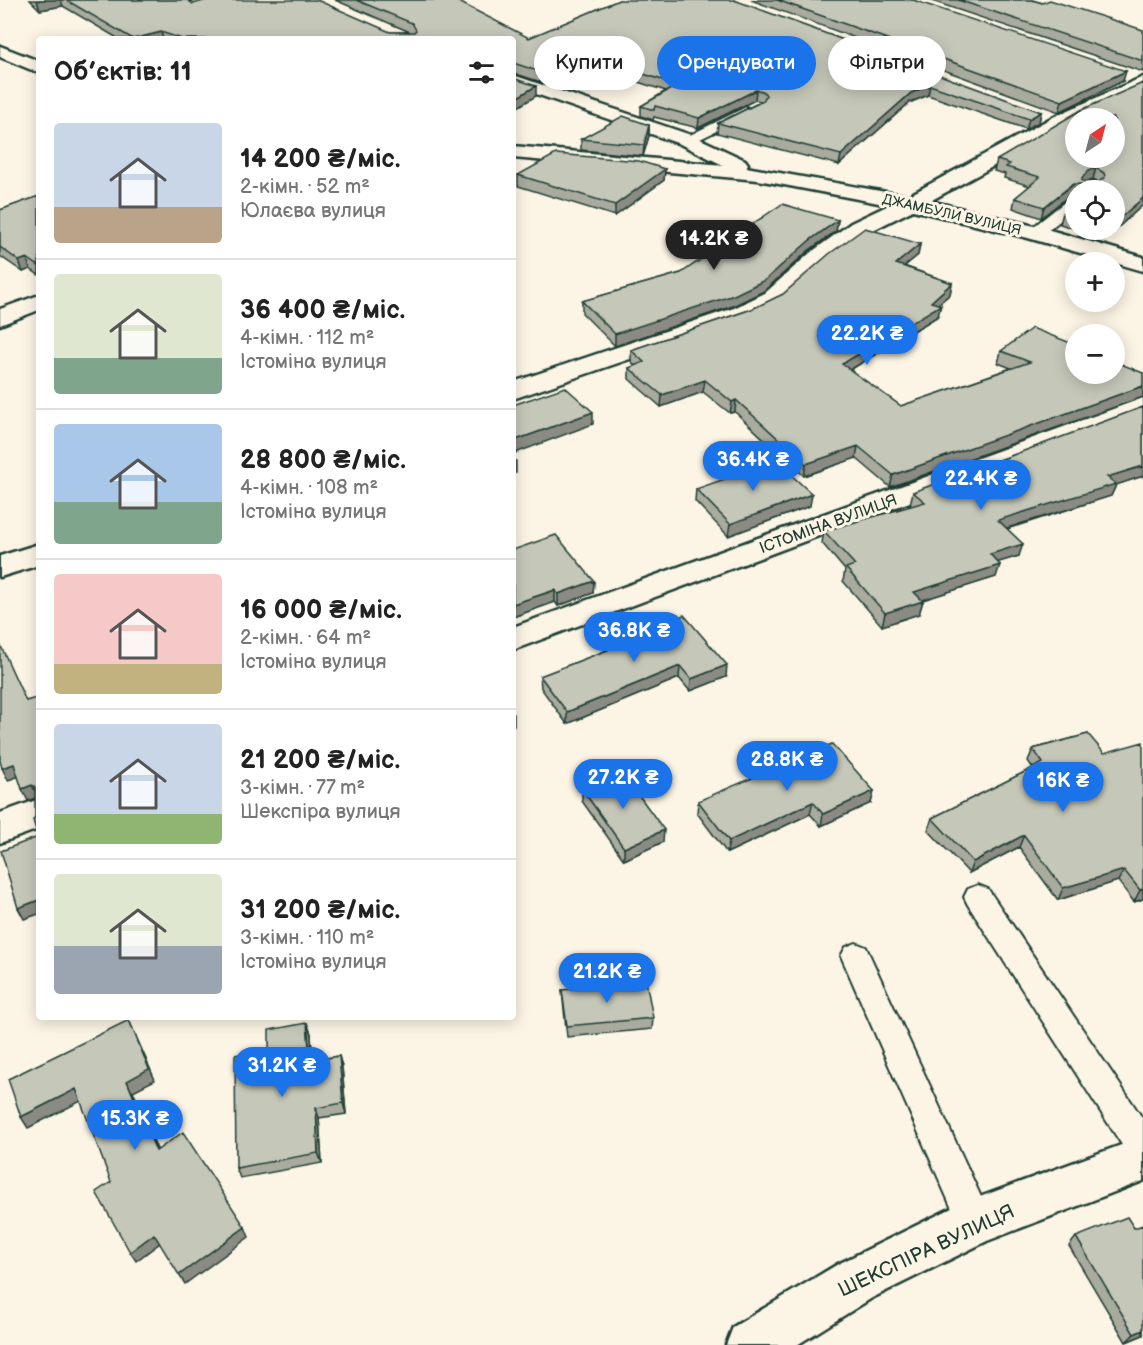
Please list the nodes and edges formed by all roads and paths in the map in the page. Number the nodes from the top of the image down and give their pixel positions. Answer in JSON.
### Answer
{"nodes":[{"id":1,"x":0,"y":51,"type":"edge"},
{"id":2,"x":36,"y":67,"type":"edge"},
{"id":3,"x":1120,"y":72,"type":"edge"},
{"id":4,"x":516,"y":81,"type":"edge"},
{"id":5,"x":1143,"y":81,"type":"edge"},
{"id":6,"x":756,"y":106,"type":"edge"},
{"id":7,"x":1038,"y":113,"type":"edge"},
{"id":8,"x":1060,"y":121,"type":"junction"},
{"id":9,"x":687,"y":140,"type":"junction"},
{"id":10,"x":516,"y":152,"type":"edge"},
{"id":11,"x":758,"y":174,"type":"junction"},
{"id":12,"x":911,"y":202,"type":"junction"},
{"id":13,"x":1065,"y":209,"type":"edge"},
{"id":14,"x":1035,"y":233,"type":"junction"},
{"id":15,"x":1143,"y":264,"type":"edge"},
{"id":16,"x":36,"y":303,"type":"edge"},
{"id":17,"x":0,"y":318,"type":"edge"},
{"id":18,"x":516,"y":391,"type":"edge"},
{"id":19,"x":1143,"y":406,"type":"edge"},
{"id":20,"x":36,"y":555,"type":"edge"},
{"id":21,"x":0,"y":567,"type":"edge"},
{"id":22,"x":516,"y":638,"type":"edge"},
{"id":23,"x":36,"y":815,"type":"edge"},
{"id":24,"x":0,"y":828,"type":"edge"},
{"id":25,"x":978,"y":897,"type":"dead end"},
{"id":26,"x":855,"y":956,"type":"dead end"},
{"id":27,"x":1143,"y":1148,"type":"edge"},
{"id":28,"x":1143,"y":1159,"type":"edge"},
{"id":29,"x":975,"y":1222,"type":"junction"},
{"id":30,"x":751,"y":1345,"type":"edge"}],
"edges":[{"from":1,"to":2,"type":"street"},
{"from":3,"to":5,"type":"street"},
{"from":4,"to":9,"type":"street","name":"ДЖАМБУЛИ ВУЛИЦЯ"},
{"from":5,"to":8,"type":"street"},
{"from":6,"to":9,"type":"lane"},
{"from":7,"to":8,"type":"street"},
{"from":8,"to":12,"type":"street"},
{"from":9,"to":11,"type":"street","name":"ДЖАМБУЛИ ВУЛИЦЯ"},
{"from":10,"to":11,"type":"street","name":"ДЖАМБУЛИ ВУЛИЦЯ"},
{"from":11,"to":12,"type":"street","name":"ДЖАМБУЛИ ВУЛИЦЯ"},
{"from":12,"to":14,"type":"street","name":"ДЖАМБУЛИ ВУЛИЦЯ"},
{"from":12,"to":18,"type":"street"},
{"from":13,"to":14,"type":"lane"},
{"from":14,"to":15,"type":"street","name":"ДЖАМБУЛИ ВУЛИЦЯ"},
{"from":16,"to":17,"type":"street"},
{"from":19,"to":22,"type":"street","name":"ІСТОМІНА ВУЛИЦЯ"},
{"from":20,"to":21,"type":"street"},
{"from":23,"to":24,"type":"street"},
{"from":25,"to":27,"type":"lane"},
{"from":26,"to":29,"type":"lane"},
{"from":28,"to":29,"type":"street","name":"ШЕКСПІРА ВУЛИЦЯ"},
{"from":29,"to":30,"type":"street","name":"ШЕКСПІРА ВУЛИЦЯ"}]}
